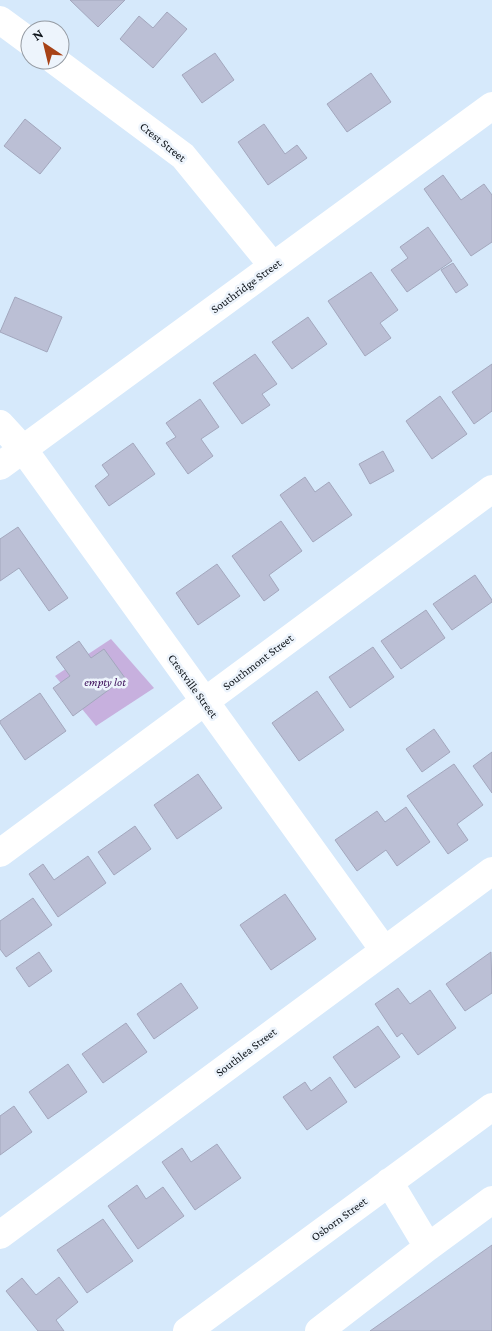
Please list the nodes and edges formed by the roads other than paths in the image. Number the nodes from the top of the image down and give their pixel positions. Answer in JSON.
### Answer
{"nodes":[{"id":1,"x":0,"y":20,"type":"edge"},
{"id":2,"x":20,"y":35,"type":"edge"},
{"id":3,"x":67,"y":70,"type":"edge"},
{"id":4,"x":492,"y":106,"type":"edge"},
{"id":5,"x":273,"y":266,"type":"junction"},
{"id":6,"x":0,"y":424,"type":"edge"},
{"id":7,"x":23,"y":449,"type":"junction"},
{"id":8,"x":0,"y":466,"type":"edge"},
{"id":9,"x":492,"y":489,"type":"edge"},
{"id":10,"x":204,"y":702,"type":"junction"},
{"id":11,"x":0,"y":853,"type":"edge"},
{"id":12,"x":492,"y":871,"type":"edge"},
{"id":13,"x":384,"y":950,"type":"junction"},
{"id":14,"x":492,"y":1107,"type":"edge"},
{"id":15,"x":390,"y":1182,"type":"junction"},
{"id":16,"x":492,"y":1200,"type":"edge"},
{"id":17,"x":0,"y":1235,"type":"edge"},
{"id":18,"x":428,"y":1246,"type":"junction"},
{"id":19,"x":187,"y":1331,"type":"edge"},
{"id":20,"x":319,"y":1331,"type":"edge"}],
"edges":[{"from":1,"to":2,"type":"street"},
{"from":3,"to":5,"type":"street","name":"Crest Street"},
{"from":4,"to":5,"type":"street","name":"Southridge Street"},
{"from":5,"to":7,"type":"street","name":"Southridge Street"},
{"from":6,"to":7,"type":"street","name":"Crestville Street"},
{"from":7,"to":8,"type":"street","name":"Southridge Street"},
{"from":7,"to":10,"type":"street","name":"Crestville Street"},
{"from":9,"to":10,"type":"street","name":"Southmont Street"},
{"from":10,"to":11,"type":"street","name":"Southmont Street"},
{"from":10,"to":13,"type":"street","name":"Crestville Street"},
{"from":12,"to":13,"type":"street","name":"Southlea Street"},
{"from":13,"to":17,"type":"street","name":"Southlea Street"},
{"from":14,"to":15,"type":"street","name":"Osborn Street"},
{"from":15,"to":18,"type":"street"},
{"from":15,"to":19,"type":"street","name":"Osborn Street"},
{"from":16,"to":18,"type":"street"},
{"from":18,"to":20,"type":"street"}]}
